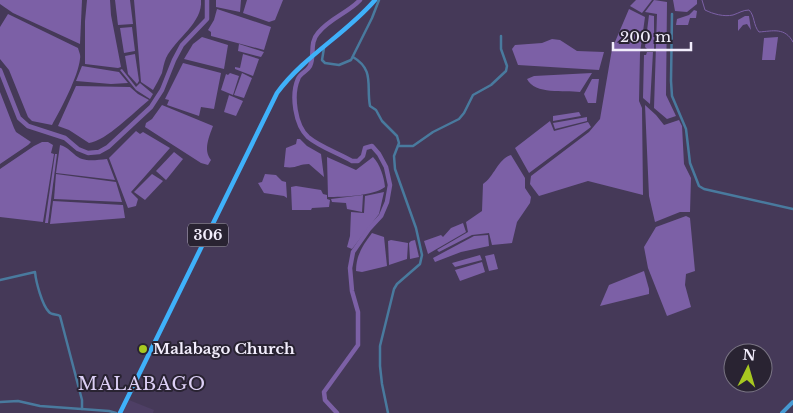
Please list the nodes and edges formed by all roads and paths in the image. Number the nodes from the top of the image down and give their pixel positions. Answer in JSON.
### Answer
{"nodes":[{"id":1,"x":375,"y":0,"type":"edge"},
{"id":2,"x":379,"y":0,"type":"edge"},
{"id":3,"x":672,"y":14,"type":"dead end"},
{"id":4,"x":500,"y":36,"type":"dead end"},
{"id":5,"x":324,"y":47,"type":"junction"},
{"id":6,"x":353,"y":58,"type":"junction"},
{"id":7,"x":398,"y":146,"type":"junction"},
{"id":8,"x":793,"y":209,"type":"edge"},
{"id":9,"x":0,"y":280,"type":"edge"},
{"id":10,"x":0,"y":402,"type":"edge"},
{"id":11,"x":793,"y":402,"type":"edge"},
{"id":12,"x":82,"y":410,"type":"junction"},
{"id":13,"x":116,"y":413,"type":"edge"},
{"id":14,"x":120,"y":413,"type":"edge"},
{"id":15,"x":388,"y":413,"type":"edge"},
{"id":16,"x":782,"y":413,"type":"edge"}],
"edges":[{"from":1,"to":5,"type":"main road","number":"306"},
{"from":2,"to":6,"type":"street"},
{"from":3,"to":8,"type":"street"},
{"from":4,"to":7,"type":"street"},
{"from":5,"to":6,"type":"street"},
{"from":5,"to":14,"type":"main road","number":"306"},
{"from":6,"to":7,"type":"street"},
{"from":7,"to":15,"type":"street"},
{"from":9,"to":12,"type":"street"},
{"from":10,"to":12,"type":"street"},
{"from":11,"to":16,"type":"street"},
{"from":12,"to":13,"type":"street"}]}
